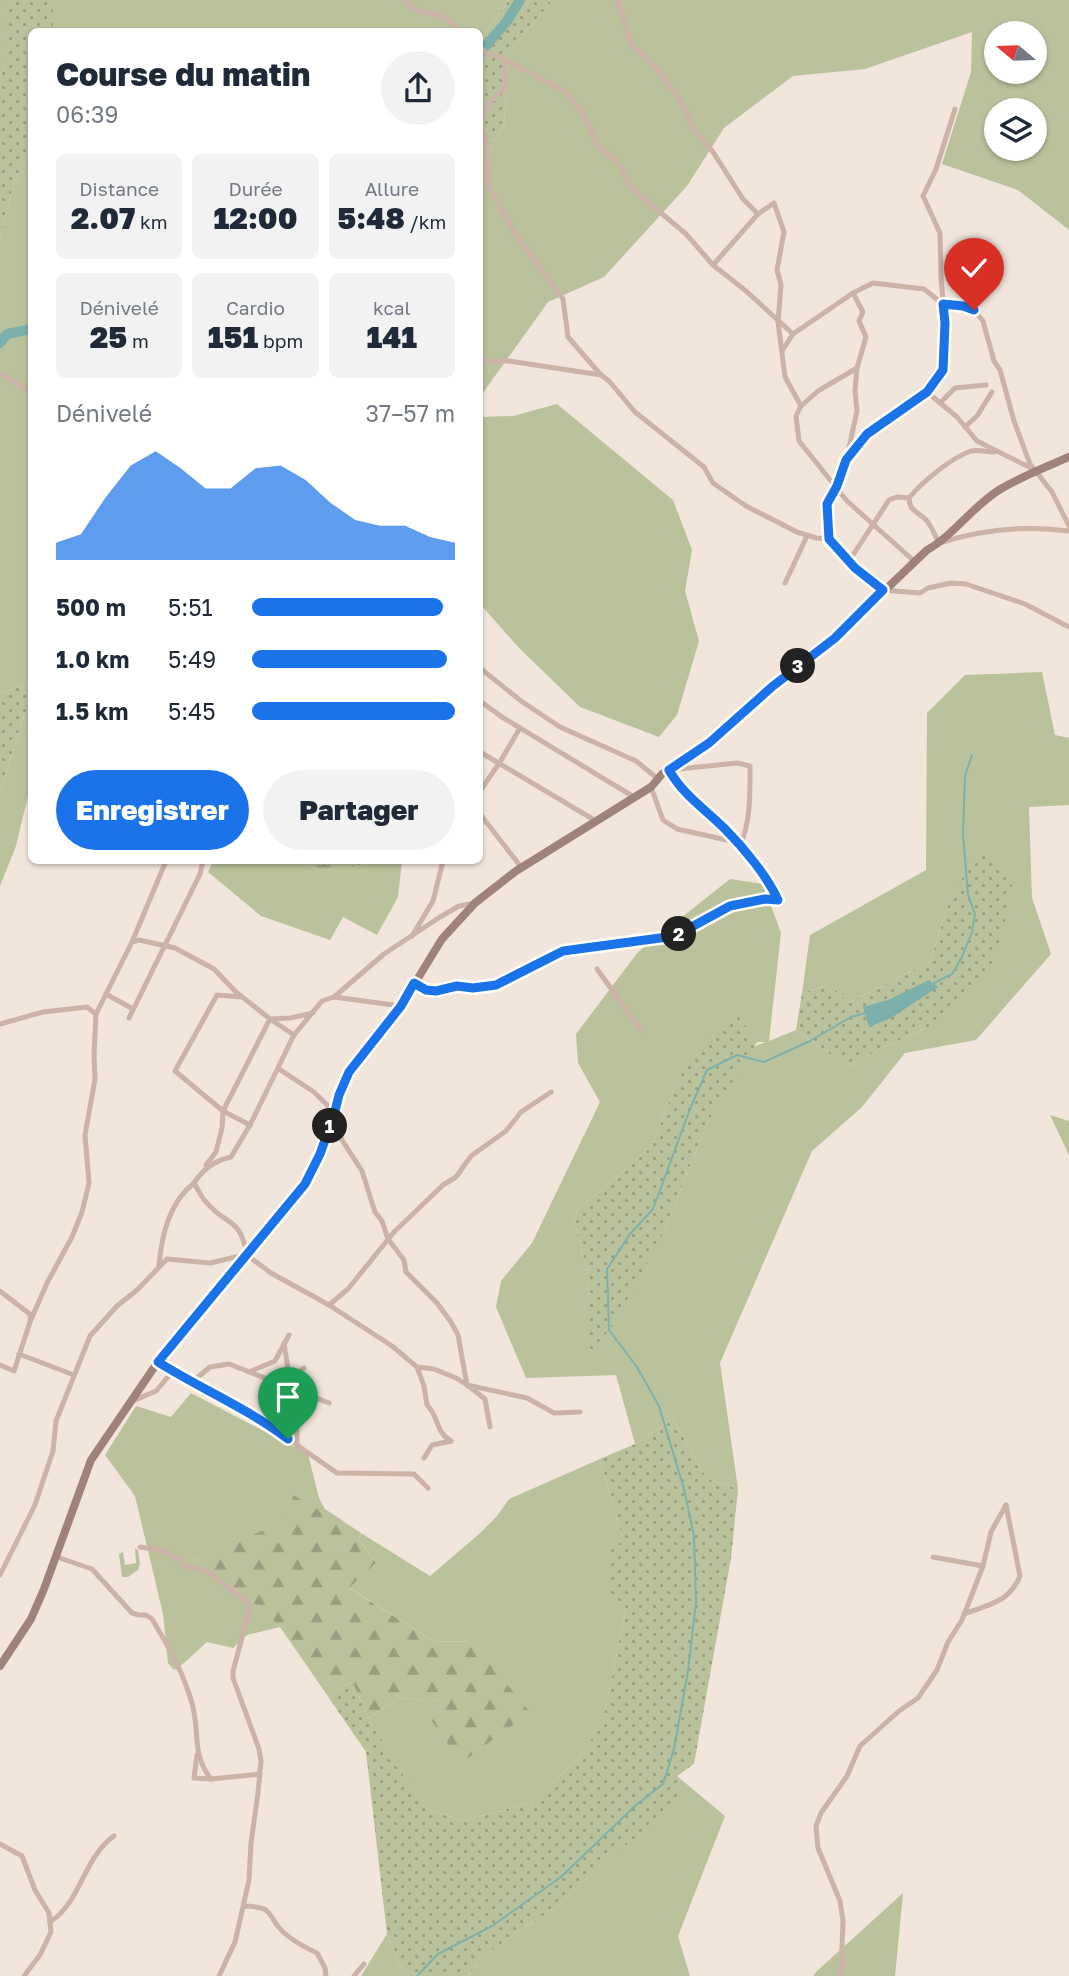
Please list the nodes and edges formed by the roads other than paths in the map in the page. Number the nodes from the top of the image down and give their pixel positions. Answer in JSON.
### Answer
{"nodes":[{"id":1,"x":404,"y":0,"type":"edge"},
{"id":2,"x":617,"y":0,"type":"edge"},
{"id":3,"x":458,"y":28,"type":"edge"},
{"id":4,"x":483,"y":50,"type":"edge"},
{"id":5,"x":505,"y":60,"type":"junction"},
{"id":6,"x":955,"y":109,"type":"dead end"},
{"id":7,"x":483,"y":117,"type":"edge"},
{"id":8,"x":483,"y":132,"type":"edge"},
{"id":9,"x":758,"y":214,"type":"junction"},
{"id":10,"x":713,"y":265,"type":"junction"},
{"id":11,"x":853,"y":293,"type":"junction"},
{"id":12,"x":943,"y":304,"type":"junction"},
{"id":13,"x":778,"y":321,"type":"junction"},
{"id":14,"x":793,"y":334,"type":"junction"},
{"id":15,"x":782,"y":351,"type":"junction"},
{"id":16,"x":483,"y":361,"type":"edge"},
{"id":17,"x":857,"y":368,"type":"junction"},
{"id":18,"x":0,"y":373,"type":"edge"},
{"id":19,"x":601,"y":375,"type":"junction"},
{"id":20,"x":986,"y":385,"type":"dead end"},
{"id":21,"x":28,"y":390,"type":"edge"},
{"id":22,"x":927,"y":392,"type":"junction"},
{"id":23,"x":992,"y":392,"type":"dead end"},
{"id":24,"x":940,"y":403,"type":"junction"},
{"id":25,"x":801,"y":406,"type":"junction"},
{"id":26,"x":965,"y":427,"type":"junction"},
{"id":27,"x":994,"y":452,"type":"junction"},
{"id":28,"x":1069,"y":457,"type":"edge"},
{"id":29,"x":846,"y":460,"type":"junction"},
{"id":30,"x":1037,"y":472,"type":"junction"},
{"id":31,"x":837,"y":486,"type":"junction"},
{"id":32,"x":909,"y":498,"type":"junction"},
{"id":33,"x":873,"y":525,"type":"junction"},
{"id":34,"x":1069,"y":529,"type":"edge"},
{"id":35,"x":807,"y":536,"type":"junction"},
{"id":36,"x":829,"y":539,"type":"junction"},
{"id":37,"x":939,"y":543,"type":"junction"},
{"id":38,"x":849,"y":561,"type":"junction"},
{"id":39,"x":914,"y":561,"type":"junction"},
{"id":40,"x":785,"y":583,"type":"dead end"},
{"id":41,"x":883,"y":590,"type":"junction"},
{"id":42,"x":1069,"y":626,"type":"edge"},
{"id":43,"x":483,"y":670,"type":"edge"},
{"id":44,"x":483,"y":703,"type":"edge"},
{"id":45,"x":520,"y":728,"type":"junction"},
{"id":46,"x":483,"y":754,"type":"edge"},
{"id":47,"x":500,"y":762,"type":"junction"},
{"id":48,"x":669,"y":770,"type":"junction"},
{"id":49,"x":658,"y":779,"type":"junction"},
{"id":50,"x":651,"y":787,"type":"junction"},
{"id":51,"x":483,"y":788,"type":"edge"},
{"id":52,"x":634,"y":797,"type":"junction"},
{"id":53,"x":483,"y":818,"type":"edge"},
{"id":54,"x":596,"y":821,"type":"junction"},
{"id":55,"x":738,"y":844,"type":"junction"},
{"id":56,"x":165,"y":864,"type":"edge"},
{"id":57,"x":202,"y":864,"type":"edge"},
{"id":58,"x":442,"y":864,"type":"edge"},
{"id":59,"x":521,"y":867,"type":"junction"},
{"id":60,"x":475,"y":903,"type":"junction"},
{"id":61,"x":412,"y":936,"type":"junction"},
{"id":62,"x":132,"y":942,"type":"junction"},
{"id":63,"x":164,"y":946,"type":"junction"},
{"id":64,"x":597,"y":969,"type":"dead end"},
{"id":65,"x":414,"y":983,"type":"junction"},
{"id":66,"x":106,"y":994,"type":"junction"},
{"id":67,"x":242,"y":997,"type":"junction"},
{"id":68,"x":334,"y":997,"type":"junction"},
{"id":69,"x":401,"y":1006,"type":"junction"},
{"id":70,"x":133,"y":1009,"type":"junction"},
{"id":71,"x":313,"y":1013,"type":"junction"},
{"id":72,"x":96,"y":1014,"type":"junction"},
{"id":73,"x":129,"y":1018,"type":"dead end"},
{"id":74,"x":270,"y":1019,"type":"junction"},
{"id":75,"x":0,"y":1024,"type":"edge"},
{"id":76,"x":641,"y":1030,"type":"dead end"},
{"id":77,"x":294,"y":1035,"type":"junction"},
{"id":78,"x":279,"y":1069,"type":"junction"},
{"id":79,"x":551,"y":1092,"type":"dead end"},
{"id":80,"x":223,"y":1111,"type":"junction"},
{"id":81,"x":334,"y":1115,"type":"junction"},
{"id":82,"x":250,"y":1125,"type":"junction"},
{"id":83,"x":202,"y":1171,"type":"junction"},
{"id":84,"x":194,"y":1183,"type":"junction"},
{"id":85,"x":388,"y":1239,"type":"junction"},
{"id":86,"x":247,"y":1255,"type":"junction"},
{"id":87,"x":159,"y":1265,"type":"junction"},
{"id":88,"x":0,"y":1291,"type":"edge"},
{"id":89,"x":329,"y":1305,"type":"junction"},
{"id":90,"x":30,"y":1322,"type":"junction"},
{"id":91,"x":289,"y":1335,"type":"dead end"},
{"id":92,"x":284,"y":1343,"type":"junction"},
{"id":93,"x":19,"y":1354,"type":"junction"},
{"id":94,"x":158,"y":1362,"type":"junction"},
{"id":95,"x":0,"y":1366,"type":"edge"},
{"id":96,"x":417,"y":1367,"type":"junction"},
{"id":97,"x":304,"y":1368,"type":"dead end"},
{"id":98,"x":173,"y":1371,"type":"junction"},
{"id":99,"x":249,"y":1371,"type":"junction"},
{"id":100,"x":74,"y":1375,"type":"junction"},
{"id":101,"x":288,"y":1376,"type":"junction"},
{"id":102,"x":268,"y":1379,"type":"junction"},
{"id":103,"x":191,"y":1383,"type":"junction"},
{"id":104,"x":467,"y":1385,"type":"junction"},
{"id":105,"x":291,"y":1388,"type":"junction"},
{"id":106,"x":130,"y":1402,"type":"junction"},
{"id":107,"x":328,"y":1403,"type":"dead end"},
{"id":108,"x":580,"y":1412,"type":"dead end"},
{"id":109,"x":490,"y":1427,"type":"dead end"},
{"id":110,"x":298,"y":1446,"type":"junction"},
{"id":111,"x":424,"y":1458,"type":"dead end"},
{"id":112,"x":428,"y":1488,"type":"dead end"},
{"id":113,"x":140,"y":1547,"type":"dead end"},
{"id":114,"x":57,"y":1557,"type":"junction"},
{"id":115,"x":933,"y":1557,"type":"dead end"},
{"id":116,"x":983,"y":1566,"type":"junction"},
{"id":117,"x":0,"y":1575,"type":"edge"},
{"id":118,"x":964,"y":1614,"type":"junction"},
{"id":119,"x":0,"y":1666,"type":"edge"},
{"id":120,"x":197,"y":1752,"type":"junction"},
{"id":121,"x":260,"y":1774,"type":"junction"},
{"id":122,"x":212,"y":1779,"type":"junction"},
{"id":123,"x":114,"y":1836,"type":"dead end"},
{"id":124,"x":0,"y":1844,"type":"edge"},
{"id":125,"x":244,"y":1906,"type":"junction"},
{"id":126,"x":50,"y":1922,"type":"junction"},
{"id":127,"x":364,"y":1964,"type":"dead end"},
{"id":128,"x":24,"y":1976,"type":"edge"},
{"id":129,"x":219,"y":1976,"type":"edge"},
{"id":130,"x":326,"y":1976,"type":"edge"},
{"id":131,"x":354,"y":1976,"type":"edge"},
{"id":132,"x":841,"y":1976,"type":"edge"}],
"edges":[{"from":1,"to":3,"type":"street"},
{"from":2,"to":9,"type":"street"},
{"from":4,"to":5,"type":"street"},
{"from":5,"to":7,"type":"street"},
{"from":5,"to":10,"type":"street"},
{"from":6,"to":12,"type":"street"},
{"from":8,"to":19,"type":"street"},
{"from":9,"to":10,"type":"street"},
{"from":9,"to":13,"type":"street"},
{"from":10,"to":13,"type":"street"},
{"from":11,"to":12,"type":"street"},
{"from":11,"to":14,"type":"street"},
{"from":11,"to":17,"type":"street"},
{"from":12,"to":22,"type":"street"},
{"from":12,"to":30,"type":"street"},
{"from":13,"to":14,"type":"street"},
{"from":13,"to":15,"type":"street"},
{"from":14,"to":15,"type":"street"},
{"from":15,"to":25,"type":"street"},
{"from":16,"to":19,"type":"street"},
{"from":17,"to":25,"type":"street"},
{"from":17,"to":29,"type":"street"},
{"from":18,"to":21,"type":"street"},
{"from":19,"to":35,"type":"street"},
{"from":20,"to":24,"type":"street"},
{"from":22,"to":24,"type":"street"},
{"from":22,"to":29,"type":"street"},
{"from":23,"to":26,"type":"street"},
{"from":24,"to":26,"type":"street"},
{"from":25,"to":31,"type":"street"},
{"from":26,"to":27,"type":"street"},
{"from":27,"to":30,"type":"street"},
{"from":27,"to":32,"type":"street"},
{"from":28,"to":30,"type":"street"},
{"from":29,"to":31,"type":"street"},
{"from":30,"to":34,"type":"street"},
{"from":30,"to":37,"type":"street"},
{"from":31,"to":33,"type":"street"},
{"from":31,"to":36,"type":"street"},
{"from":32,"to":33,"type":"street"},
{"from":32,"to":37,"type":"street"},
{"from":33,"to":38,"type":"street"},
{"from":33,"to":39,"type":"street"},
{"from":34,"to":37,"type":"street"},
{"from":35,"to":36,"type":"street"},
{"from":35,"to":40,"type":"street"},
{"from":36,"to":38,"type":"street"},
{"from":37,"to":39,"type":"street"},
{"from":38,"to":41,"type":"street"},
{"from":39,"to":41,"type":"street"},
{"from":41,"to":42,"type":"street"},
{"from":41,"to":48,"type":"street"},
{"from":43,"to":49,"type":"street"},
{"from":44,"to":45,"type":"street"},
{"from":45,"to":47,"type":"street"},
{"from":45,"to":52,"type":"street"},
{"from":46,"to":47,"type":"street"},
{"from":47,"to":51,"type":"street"},
{"from":47,"to":54,"type":"street"},
{"from":48,"to":49,"type":"street"},
{"from":48,"to":55,"type":"street"},
{"from":48,"to":55,"type":"street"},
{"from":49,"to":50,"type":"street"},
{"from":50,"to":52,"type":"street"},
{"from":50,"to":55,"type":"street"},
{"from":52,"to":54,"type":"street"},
{"from":53,"to":59,"type":"street"},
{"from":54,"to":59,"type":"street"},
{"from":55,"to":65,"type":"street"},
{"from":56,"to":62,"type":"street"},
{"from":57,"to":63,"type":"street"},
{"from":58,"to":61,"type":"street"},
{"from":59,"to":60,"type":"street"},
{"from":60,"to":61,"type":"street"},
{"from":60,"to":65,"type":"street"},
{"from":61,"to":68,"type":"street"},
{"from":62,"to":63,"type":"street"},
{"from":62,"to":66,"type":"street"},
{"from":63,"to":67,"type":"street"},
{"from":63,"to":70,"type":"street"},
{"from":64,"to":76,"type":"street"},
{"from":65,"to":69,"type":"street"},
{"from":66,"to":70,"type":"street"},
{"from":66,"to":72,"type":"street"},
{"from":67,"to":74,"type":"street"},
{"from":67,"to":80,"type":"street"},
{"from":68,"to":69,"type":"street"},
{"from":68,"to":71,"type":"street"},
{"from":69,"to":81,"type":"street"},
{"from":70,"to":73,"type":"street"},
{"from":71,"to":74,"type":"street"},
{"from":71,"to":77,"type":"street"},
{"from":72,"to":75,"type":"street"},
{"from":72,"to":90,"type":"street"},
{"from":74,"to":77,"type":"street"},
{"from":74,"to":80,"type":"street"},
{"from":77,"to":78,"type":"street"},
{"from":78,"to":81,"type":"street"},
{"from":78,"to":82,"type":"street"},
{"from":79,"to":85,"type":"street"},
{"from":80,"to":82,"type":"street"},
{"from":80,"to":83,"type":"street"},
{"from":81,"to":85,"type":"street"},
{"from":81,"to":86,"type":"street"},
{"from":82,"to":83,"type":"street"},
{"from":83,"to":84,"type":"street"},
{"from":84,"to":86,"type":"street"},
{"from":84,"to":87,"type":"street"},
{"from":85,"to":89,"type":"street"},
{"from":85,"to":104,"type":"street"},
{"from":86,"to":87,"type":"street"},
{"from":86,"to":89,"type":"street"},
{"from":86,"to":94,"type":"street"},
{"from":87,"to":100,"type":"street"},
{"from":88,"to":90,"type":"street"},
{"from":89,"to":96,"type":"street"},
{"from":90,"to":93,"type":"street"},
{"from":91,"to":92,"type":"street"},
{"from":92,"to":99,"type":"street"},
{"from":92,"to":101,"type":"street"},
{"from":93,"to":95,"type":"street"},
{"from":93,"to":100,"type":"street"},
{"from":94,"to":98,"type":"street"},
{"from":94,"to":106,"type":"street"},
{"from":96,"to":104,"type":"street"},
{"from":96,"to":111,"type":"street"},
{"from":97,"to":101,"type":"street"},
{"from":98,"to":103,"type":"street"},
{"from":98,"to":106,"type":"street"},
{"from":99,"to":102,"type":"street"},
{"from":99,"to":103,"type":"street"},
{"from":100,"to":117,"type":"street"},
{"from":101,"to":102,"type":"street"},
{"from":101,"to":105,"type":"street"},
{"from":102,"to":105,"type":"street"},
{"from":103,"to":110,"type":"street"},
{"from":104,"to":108,"type":"street"},
{"from":104,"to":109,"type":"street"},
{"from":105,"to":107,"type":"street"},
{"from":105,"to":110,"type":"street"},
{"from":106,"to":114,"type":"street"},
{"from":110,"to":112,"type":"street"},
{"from":113,"to":121,"type":"street"},
{"from":114,"to":119,"type":"street"},
{"from":114,"to":120,"type":"street"},
{"from":115,"to":116,"type":"street"},
{"from":116,"to":118,"type":"street"},
{"from":116,"to":118,"type":"street"},
{"from":118,"to":132,"type":"street"},
{"from":120,"to":122,"type":"street"},
{"from":120,"to":122,"type":"street"},
{"from":121,"to":122,"type":"street"},
{"from":121,"to":125,"type":"street"},
{"from":123,"to":126,"type":"street"},
{"from":124,"to":126,"type":"street"},
{"from":125,"to":129,"type":"street"},
{"from":125,"to":130,"type":"street"},
{"from":126,"to":128,"type":"street"},
{"from":127,"to":131,"type":"street"}]}
